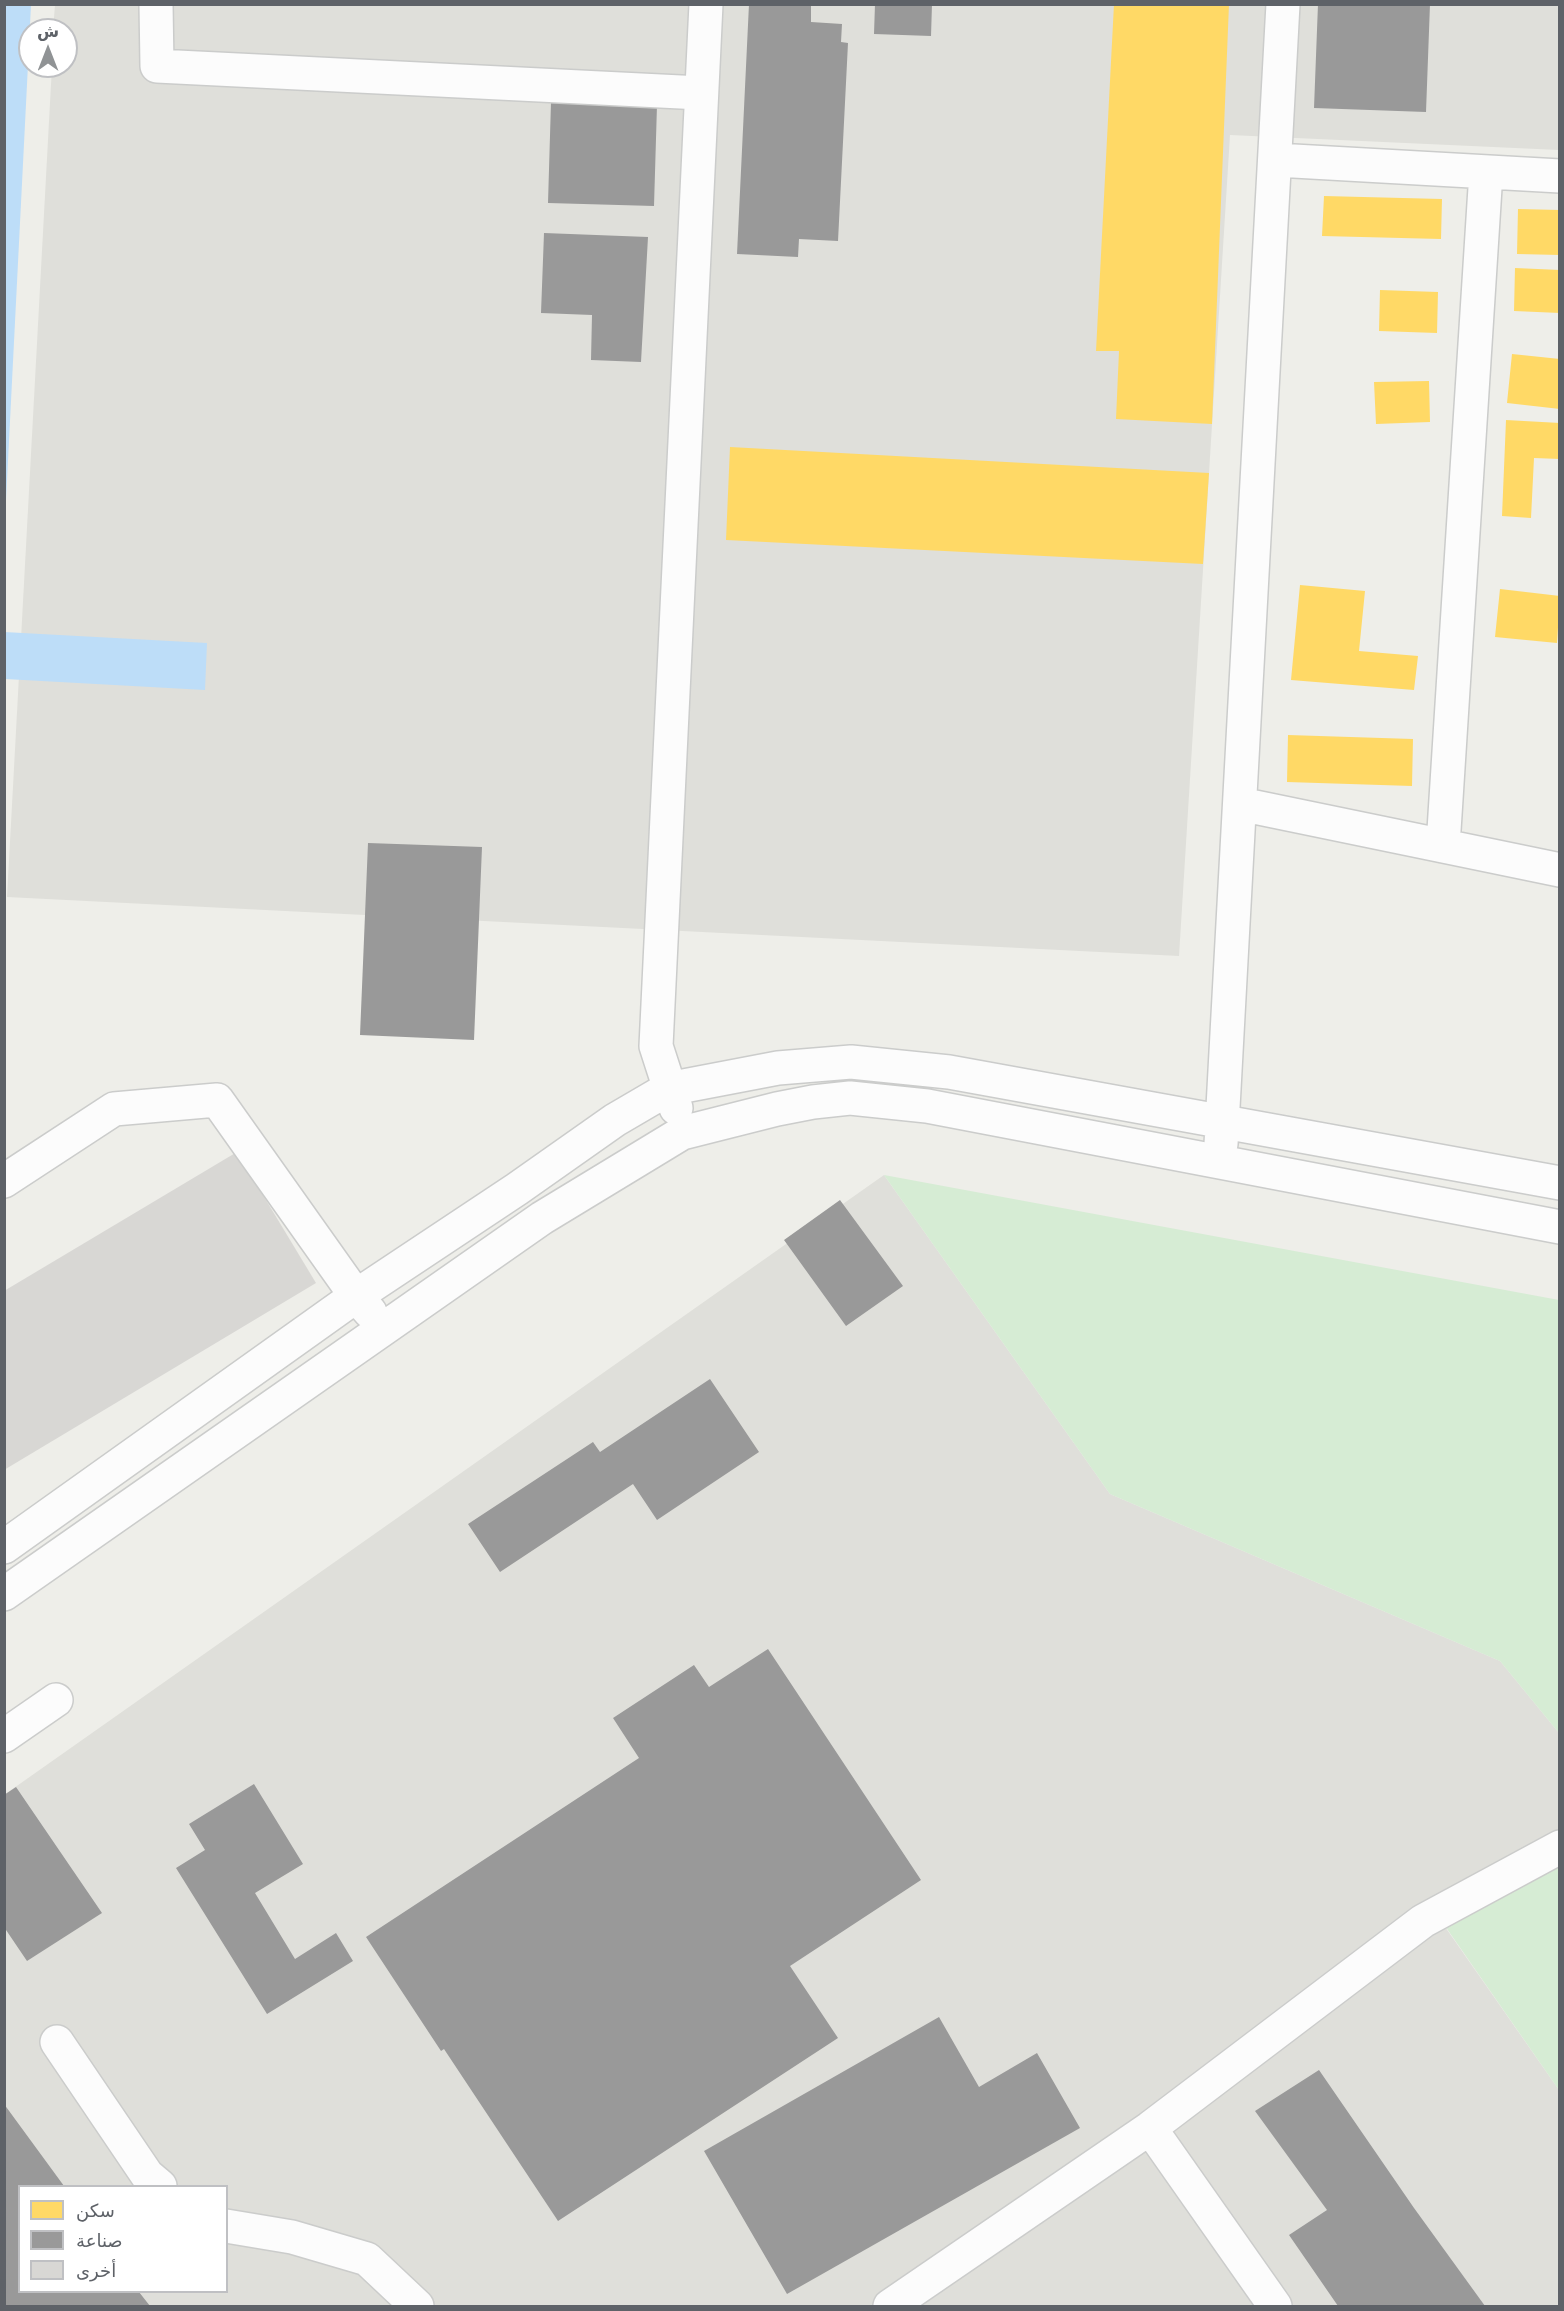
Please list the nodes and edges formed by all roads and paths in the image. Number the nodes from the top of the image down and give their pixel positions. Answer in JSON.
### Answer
{"nodes":[{"id":1,"x":156,"y":4,"type":"edge"},
{"id":2,"x":706,"y":4,"type":"edge"},
{"id":3,"x":1283,"y":4,"type":"edge"},
{"id":4,"x":701,"y":93,"type":"junction"},
{"id":5,"x":1276,"y":160,"type":"junction"},
{"id":6,"x":1486,"y":172,"type":"junction"},
{"id":7,"x":1560,"y":176,"type":"edge"},
{"id":8,"x":1240,"y":804,"type":"junction"},
{"id":9,"x":1443,"y":846,"type":"junction"},
{"id":10,"x":1560,"y":870,"type":"edge"},
{"id":11,"x":669,"y":1089,"type":"junction"},
{"id":12,"x":1223,"y":1123,"type":"junction"},
{"id":13,"x":682,"y":1133,"type":"junction"},
{"id":14,"x":1220,"y":1163,"type":"junction"},
{"id":15,"x":4,"y":1182,"type":"edge"},
{"id":16,"x":1560,"y":1183,"type":"edge"},
{"id":17,"x":1560,"y":1227,"type":"edge"},
{"id":18,"x":357,"y":1296,"type":"junction"},
{"id":19,"x":381,"y":1329,"type":"junction"},
{"id":20,"x":4,"y":1547,"type":"edge"},
{"id":21,"x":4,"y":1555,"type":"edge"},
{"id":22,"x":14,"y":1588,"type":"edge"},
{"id":23,"x":56,"y":1700,"type":"dead end"},
{"id":24,"x":4,"y":1736,"type":"edge"},
{"id":25,"x":1560,"y":1847,"type":"edge"},
{"id":26,"x":57,"y":2042,"type":"dead end"},
{"id":27,"x":1150,"y":2128,"type":"junction"},
{"id":28,"x":158,"y":2185,"type":"edge"},
{"id":29,"x":228,"y":2226,"type":"edge"},
{"id":30,"x":910,"y":2301,"type":"edge"},
{"id":31,"x":417,"y":2307,"type":"edge"},
{"id":32,"x":1275,"y":2307,"type":"edge"}],
"edges":[{"from":1,"to":4,"type":"street"},
{"from":2,"to":4,"type":"street"},
{"from":3,"to":5,"type":"street"},
{"from":4,"to":11,"type":"street"},
{"from":5,"to":6,"type":"street"},
{"from":5,"to":8,"type":"street"},
{"from":6,"to":7,"type":"street"},
{"from":6,"to":9,"type":"street"},
{"from":8,"to":9,"type":"street"},
{"from":8,"to":12,"type":"street"},
{"from":9,"to":10,"type":"street"},
{"from":11,"to":12,"type":"street"},
{"from":11,"to":13,"type":"street"},
{"from":11,"to":18,"type":"street"},
{"from":12,"to":14,"type":"street"},
{"from":12,"to":16,"type":"street"},
{"from":13,"to":14,"type":"street"},
{"from":13,"to":19,"type":"street"},
{"from":14,"to":17,"type":"street"},
{"from":15,"to":18,"type":"street"},
{"from":18,"to":19,"type":"street"},
{"from":18,"to":20,"type":"street"},
{"from":19,"to":22,"type":"street"},
{"from":21,"to":22,"type":"street"},
{"from":23,"to":24,"type":"street"},
{"from":25,"to":27,"type":"street"},
{"from":26,"to":28,"type":"street"},
{"from":27,"to":30,"type":"street"},
{"from":27,"to":32,"type":"street"},
{"from":29,"to":31,"type":"street"}]}
